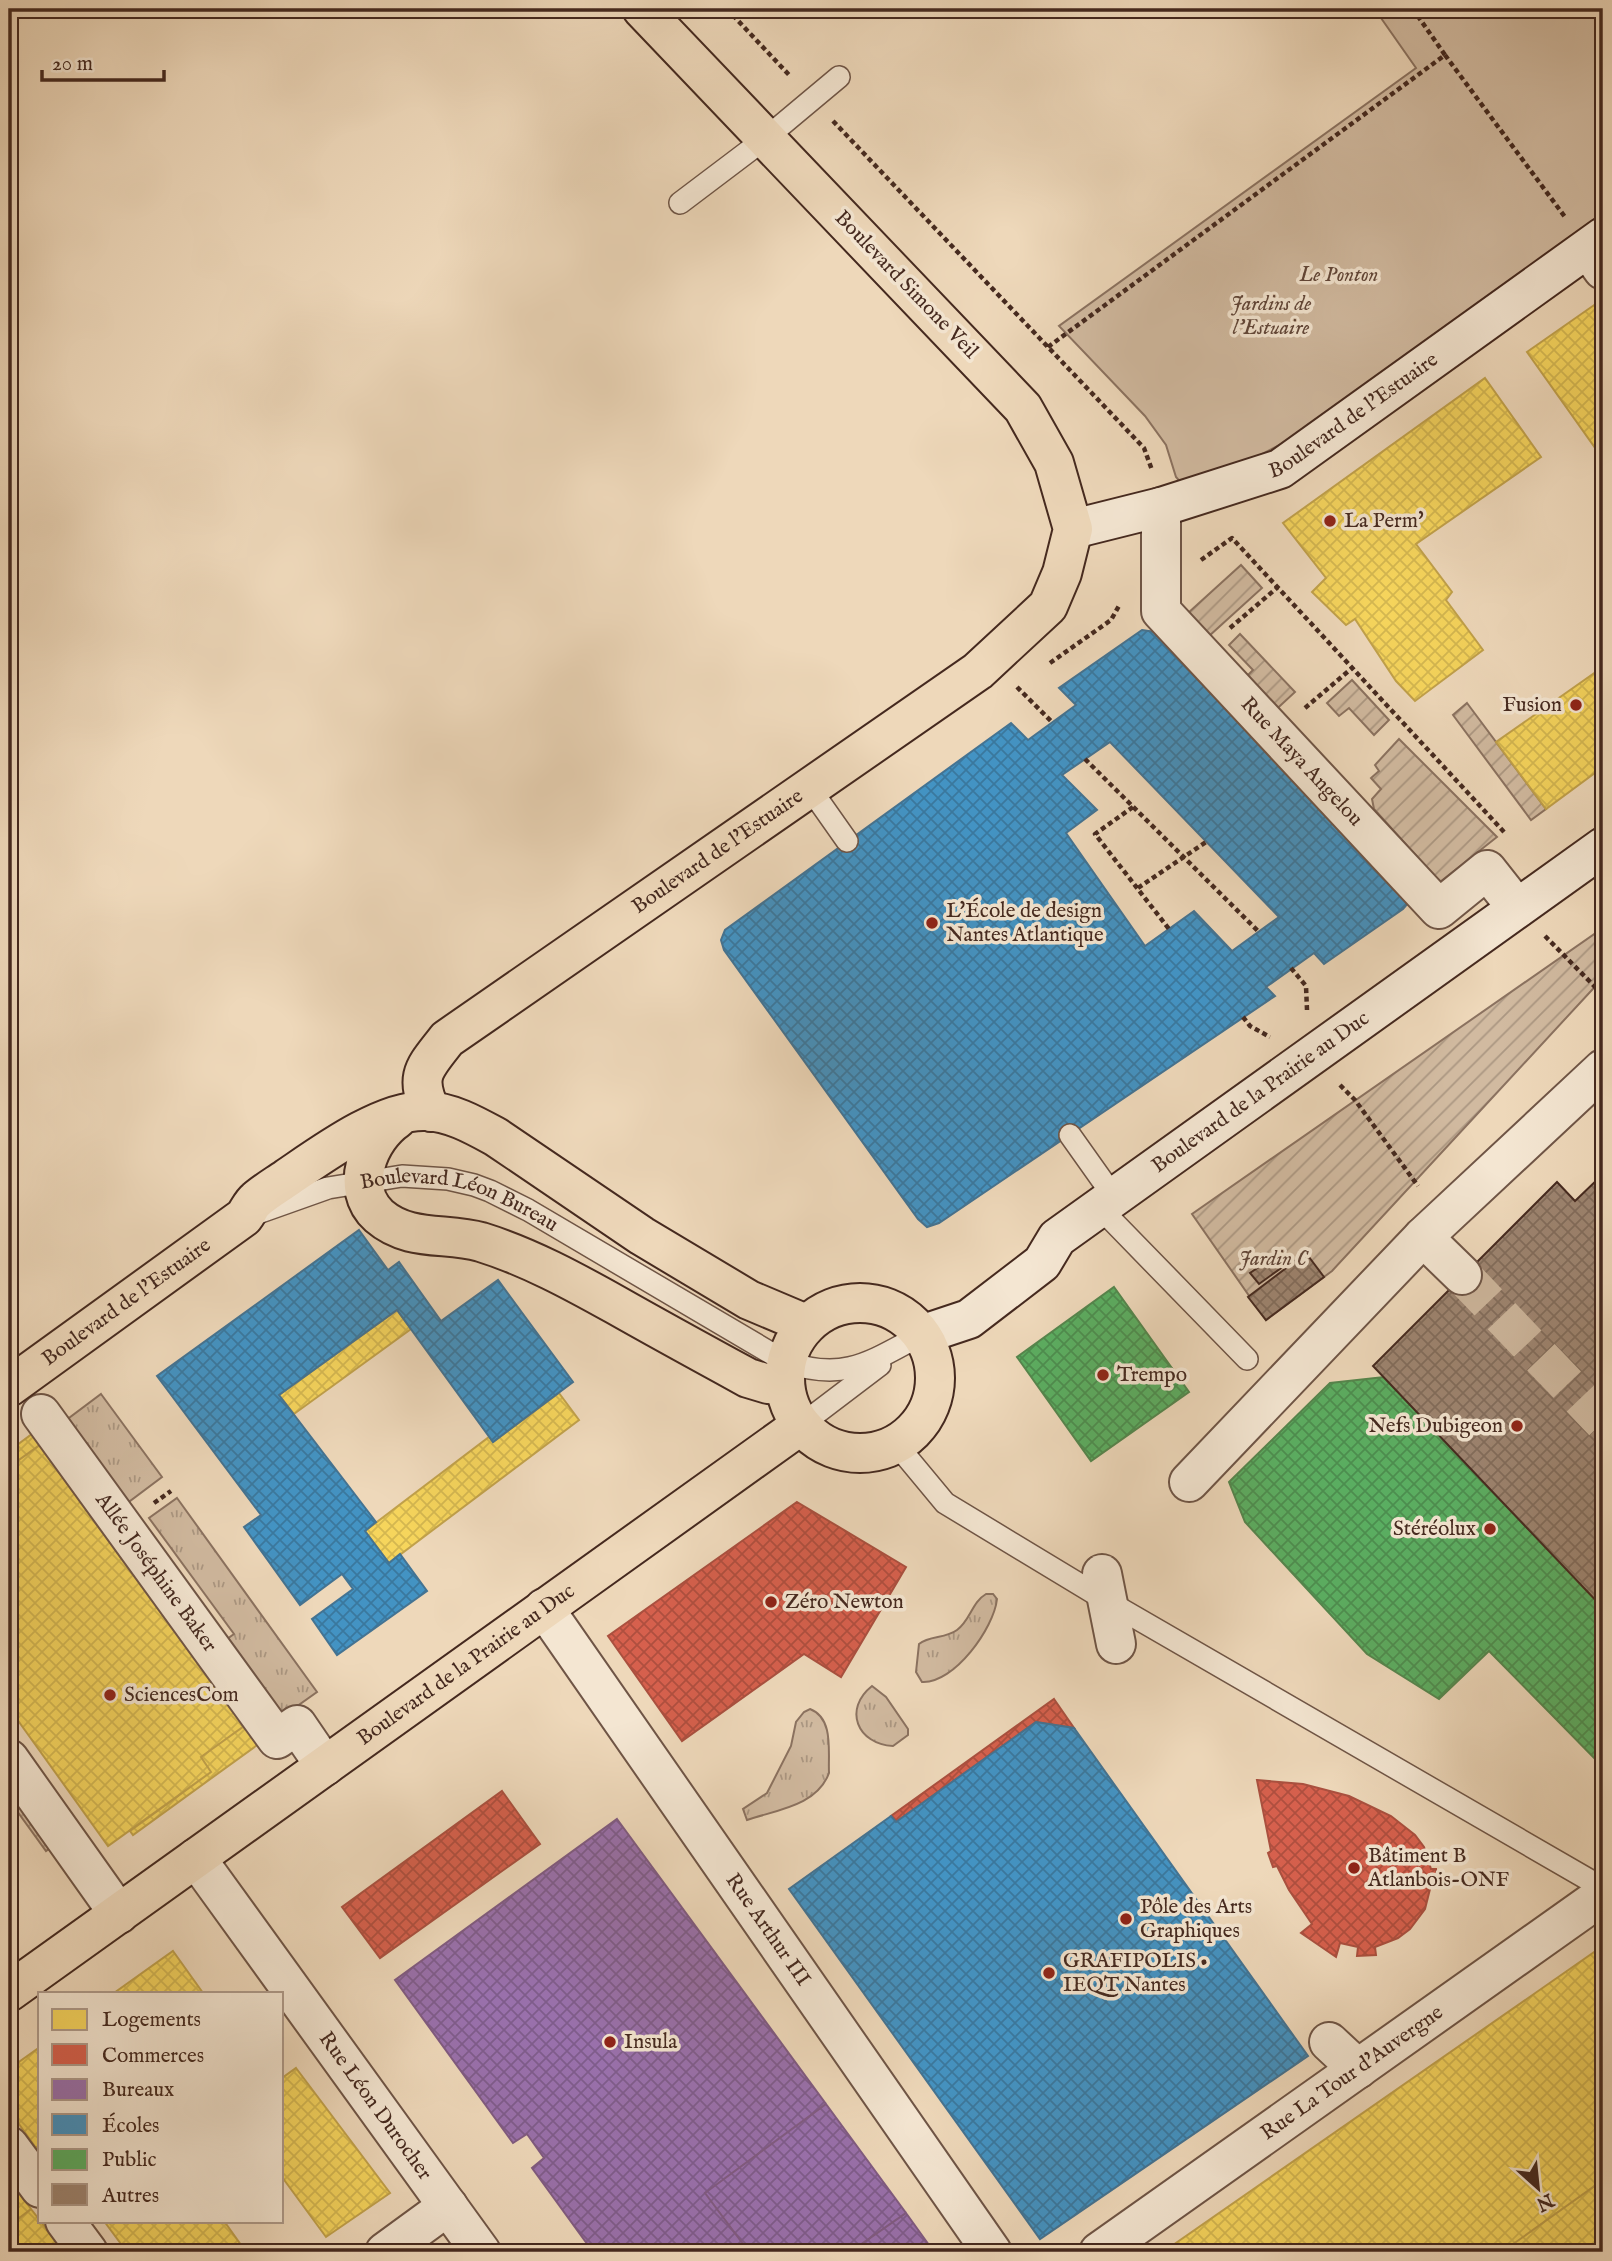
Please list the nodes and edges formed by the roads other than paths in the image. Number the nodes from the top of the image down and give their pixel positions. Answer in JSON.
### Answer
{"nodes":[{"id":1,"x":642,"y":9,"type":"edge"},
{"id":2,"x":839,"y":76,"type":"dead end"},
{"id":3,"x":766,"y":138,"type":"junction"},
{"id":4,"x":681,"y":203,"type":"dead end"},
{"id":5,"x":1598,"y":252,"type":"edge"},
{"id":6,"x":1161,"y":507,"type":"junction"},
{"id":7,"x":1073,"y":529,"type":"junction"},
{"id":8,"x":809,"y":787,"type":"junction"},
{"id":9,"x":847,"y":841,"type":"dead end"},
{"id":10,"x":1603,"y":846,"type":"edge"},
{"id":11,"x":1517,"y":908,"type":"junction"},
{"id":12,"x":1603,"y":1069,"type":"edge"},
{"id":13,"x":418,"y":1113,"type":"junction"},
{"id":14,"x":1070,"y":1135,"type":"dead end"},
{"id":15,"x":365,"y":1181,"type":"junction"},
{"id":16,"x":1107,"y":1202,"type":"junction"},
{"id":17,"x":244,"y":1217,"type":"junction"},
{"id":18,"x":1435,"y":1226,"type":"junction"},
{"id":19,"x":1462,"y":1275,"type":"tunnel mouth"},
{"id":20,"x":806,"y":1324,"type":"junction"},
{"id":21,"x":921,"y":1335,"type":"junction"},
{"id":22,"x":1247,"y":1359,"type":"dead end"},
{"id":23,"x":785,"y":1373,"type":"junction"},
{"id":24,"x":9,"y":1387,"type":"edge"},
{"id":25,"x":41,"y":1414,"type":"dead end"},
{"id":26,"x":801,"y":1424,"type":"junction"},
{"id":27,"x":896,"y":1444,"type":"junction"},
{"id":28,"x":1189,"y":1482,"type":"dead end"},
{"id":29,"x":1105,"y":1587,"type":"junction"},
{"id":30,"x":544,"y":1608,"type":"junction"},
{"id":31,"x":1116,"y":1644,"type":"dead end"},
{"id":32,"x":9,"y":1759,"type":"edge"},
{"id":33,"x":326,"y":1766,"type":"junction"},
{"id":34,"x":196,"y":1858,"type":"junction"},
{"id":35,"x":1603,"y":1888,"type":"edge"},
{"id":36,"x":1603,"y":1895,"type":"edge"},
{"id":37,"x":118,"y":1914,"type":"junction"},
{"id":38,"x":9,"y":1992,"type":"edge"},
{"id":39,"x":1329,"y":2042,"type":"dead end"},
{"id":40,"x":1358,"y":2069,"type":"junction"},
{"id":41,"x":9,"y":2146,"type":"edge"},
{"id":42,"x":38,"y":2185,"type":"edge"},
{"id":43,"x":448,"y":2206,"type":"junction"},
{"id":44,"x":66,"y":2222,"type":"edge"},
{"id":45,"x":88,"y":2252,"type":"edge"},
{"id":46,"x":385,"y":2252,"type":"edge"},
{"id":47,"x":481,"y":2252,"type":"edge"},
{"id":48,"x":992,"y":2252,"type":"edge"},
{"id":49,"x":1100,"y":2252,"type":"edge"}],
"edges":[{"from":1,"to":3,"type":"main road","name":"Boulevard Simone Veil"},
{"from":2,"to":3,"type":"lane"},
{"from":3,"to":4,"type":"lane"},
{"from":3,"to":7,"type":"main road","name":"Boulevard Simone Veil"},
{"from":5,"to":6,"type":"street","name":"Boulevard de l'Estuaire"},
{"from":6,"to":7,"type":"street","name":"Boulevard de l'Estuaire"},
{"from":6,"to":11,"type":"street","name":"Rue Maya Angelou"},
{"from":7,"to":8,"type":"main road","name":"Boulevard de l'Estuaire"},
{"from":8,"to":9,"type":"lane"},
{"from":8,"to":13,"type":"main road","name":"Boulevard de l'Estuaire"},
{"from":10,"to":11,"type":"street","name":"Boulevard de la Prairie au Duc"},
{"from":11,"to":16,"type":"street","name":"Boulevard de la Prairie au Duc"},
{"from":12,"to":18,"type":"street"},
{"from":13,"to":15,"type":"main road"},
{"from":13,"to":17,"type":"main road","name":"Boulevard de l'Estuaire"},
{"from":13,"to":20,"type":"main road","name":"Boulevard Léon Bureau"},
{"from":14,"to":16,"type":"lane"},
{"from":15,"to":17,"type":"lane","name":"Boulevard de l'Estuaire"},
{"from":15,"to":23,"type":"lane","name":"Boulevard Léon Bureau"},
{"from":15,"to":23,"type":"main road","name":"Boulevard Léon Bureau"},
{"from":16,"to":21,"type":"street","name":"Boulevard de la Prairie au Duc"},
{"from":16,"to":22,"type":"lane"},
{"from":17,"to":24,"type":"main road","name":"Boulevard de l'Estuaire"},
{"from":18,"to":19,"type":"street"},
{"from":18,"to":28,"type":"street"},
{"from":20,"to":21,"type":"main road"},
{"from":20,"to":23,"type":"main road"},
{"from":21,"to":23,"type":"lane","name":"Boulevard de la Prairie au Duc"},
{"from":21,"to":26,"type":"lane","name":"Boulevard de la Prairie au Duc"},
{"from":21,"to":27,"type":"main road"},
{"from":23,"to":26,"type":"main road"},
{"from":25,"to":33,"type":"street","name":"Allée Joséphine Baker"},
{"from":26,"to":27,"type":"main road"},
{"from":26,"to":30,"type":"main road","name":"Boulevard de la Prairie au Duc"},
{"from":27,"to":29,"type":"lane"},
{"from":29,"to":31,"type":"street"},
{"from":29,"to":35,"type":"lane"},
{"from":30,"to":33,"type":"main road","name":"Boulevard de la Prairie au Duc"},
{"from":30,"to":48,"type":"street","name":"Rue Arthur III"},
{"from":32,"to":37,"type":"street"},
{"from":33,"to":34,"type":"main road","name":"Boulevard de la Prairie au Duc"},
{"from":34,"to":37,"type":"main road","name":"Boulevard de la Prairie au Duc"},
{"from":34,"to":43,"type":"street","name":"Rue Léon Durocher"},
{"from":36,"to":40,"type":"street","name":"Rue La Tour d'Auvergne"},
{"from":37,"to":38,"type":"main road","name":"Boulevard de la Prairie au Duc"},
{"from":39,"to":40,"type":"street"},
{"from":40,"to":49,"type":"street","name":"Rue La Tour d'Auvergne"},
{"from":41,"to":42,"type":"street"},
{"from":43,"to":46,"type":"street"},
{"from":43,"to":47,"type":"street","name":"Rue Léon Durocher"},
{"from":44,"to":45,"type":"street"}]}
